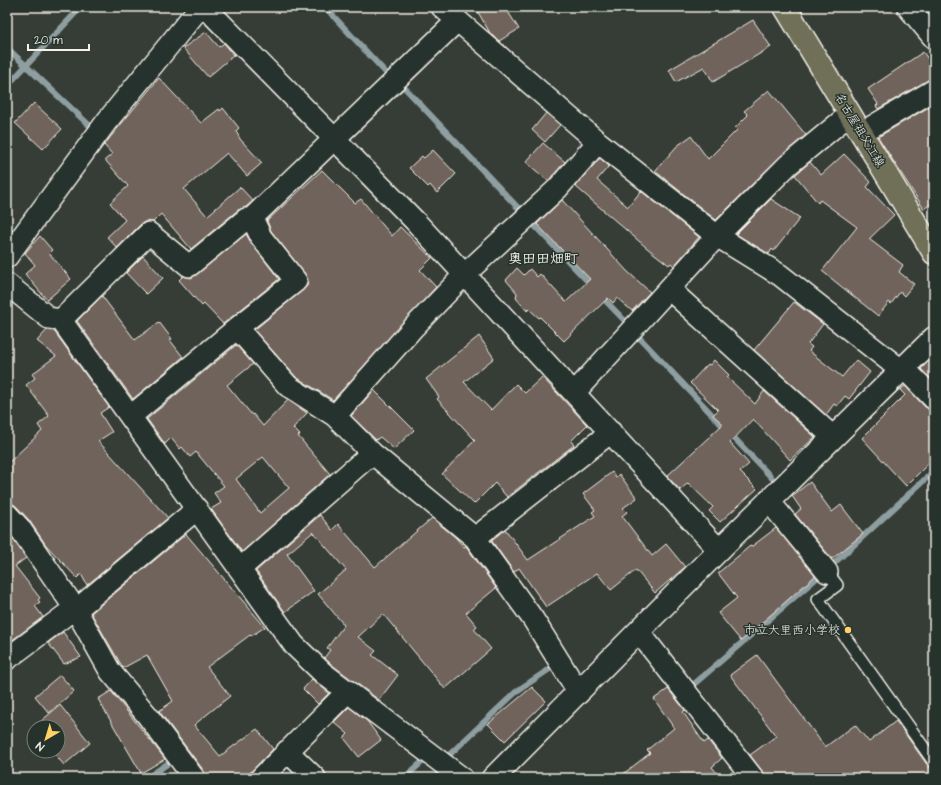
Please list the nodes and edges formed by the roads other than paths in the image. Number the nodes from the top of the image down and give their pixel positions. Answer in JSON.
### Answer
{"nodes":[{"id":1,"x":200,"y":7,"type":"edge"},
{"id":2,"x":205,"y":7,"type":"edge"},
{"id":3,"x":785,"y":7,"type":"edge"},
{"id":4,"x":908,"y":7,"type":"edge"},
{"id":5,"x":452,"y":12,"type":"edge"},
{"id":6,"x":934,"y":38,"type":"edge"},
{"id":7,"x":934,"y":90,"type":"edge"},
{"id":8,"x":850,"y":114,"type":"junction"},
{"id":9,"x":861,"y":133,"type":"junction"},
{"id":10,"x":335,"y":138,"type":"junction"},
{"id":11,"x":598,"y":142,"type":"junction"},
{"id":12,"x":252,"y":218,"type":"junction"},
{"id":13,"x":717,"y":236,"type":"junction"},
{"id":14,"x":934,"y":253,"type":"edge"},
{"id":15,"x":7,"y":258,"type":"edge"},
{"id":16,"x":464,"y":275,"type":"junction"},
{"id":17,"x":7,"y":284,"type":"edge"},
{"id":18,"x":669,"y":289,"type":"junction"},
{"id":19,"x":61,"y":320,"type":"junction"},
{"id":20,"x":237,"y":328,"type":"junction"},
{"id":21,"x":934,"y":338,"type":"edge"},
{"id":22,"x":902,"y":369,"type":"junction"},
{"id":23,"x":575,"y":392,"type":"junction"},
{"id":24,"x":934,"y":399,"type":"edge"},
{"id":25,"x":131,"y":416,"type":"junction"},
{"id":26,"x":334,"y":416,"type":"junction"},
{"id":27,"x":611,"y":432,"type":"junction"},
{"id":28,"x":833,"y":437,"type":"junction"},
{"id":29,"x":372,"y":453,"type":"junction"},
{"id":30,"x":769,"y":501,"type":"junction"},
{"id":31,"x":197,"y":509,"type":"junction"},
{"id":32,"x":7,"y":514,"type":"edge"},
{"id":33,"x":475,"y":538,"type":"junction"},
{"id":34,"x":719,"y":550,"type":"junction"},
{"id":35,"x":240,"y":569,"type":"junction"},
{"id":36,"x":827,"y":572,"type":"joint"},
{"id":37,"x":76,"y":609,"type":"junction"},
{"id":38,"x":639,"y":632,"type":"junction"},
{"id":39,"x":7,"y":659,"type":"edge"},
{"id":40,"x":348,"y":690,"type":"junction"},
{"id":41,"x":578,"y":693,"type":"junction"},
{"id":42,"x":287,"y":751,"type":"junction"},
{"id":43,"x":934,"y":762,"type":"edge"},
{"id":44,"x":194,"y":778,"type":"edge"},
{"id":45,"x":261,"y":778,"type":"edge"},
{"id":46,"x":315,"y":778,"type":"edge"},
{"id":47,"x":462,"y":778,"type":"edge"},
{"id":48,"x":493,"y":778,"type":"edge"},
{"id":49,"x":753,"y":778,"type":"edge"}],
"edges":[{"from":1,"to":15,"type":"street"},
{"from":2,"to":10,"type":"street"},
{"from":3,"to":8,"type":"main road","name":"名古屋祖父江線"},
{"from":4,"to":6,"type":"street"},
{"from":5,"to":10,"type":"street"},
{"from":5,"to":11,"type":"street"},
{"from":7,"to":9,"type":"street"},
{"from":8,"to":9,"type":"main road","name":"名古屋祖父江線"},
{"from":8,"to":13,"type":"street"},
{"from":9,"to":14,"type":"main road","name":"名古屋祖父江線"},
{"from":10,"to":12,"type":"street"},
{"from":10,"to":16,"type":"street"},
{"from":11,"to":13,"type":"street"},
{"from":11,"to":16,"type":"street"},
{"from":12,"to":19,"type":"street"},
{"from":12,"to":20,"type":"street"},
{"from":13,"to":18,"type":"street"},
{"from":13,"to":22,"type":"street"},
{"from":16,"to":23,"type":"street"},
{"from":16,"to":26,"type":"street"},
{"from":17,"to":19,"type":"street"},
{"from":18,"to":23,"type":"street"},
{"from":18,"to":28,"type":"street"},
{"from":19,"to":25,"type":"street"},
{"from":20,"to":25,"type":"street"},
{"from":20,"to":26,"type":"street"},
{"from":21,"to":22,"type":"street"},
{"from":22,"to":24,"type":"street"},
{"from":22,"to":28,"type":"street"},
{"from":23,"to":27,"type":"street"},
{"from":25,"to":31,"type":"street"},
{"from":26,"to":29,"type":"street"},
{"from":27,"to":33,"type":"street"},
{"from":27,"to":34,"type":"street"},
{"from":28,"to":30,"type":"street"},
{"from":29,"to":33,"type":"street"},
{"from":29,"to":35,"type":"street"},
{"from":30,"to":34,"type":"street"},
{"from":30,"to":36,"type":"street"},
{"from":31,"to":35,"type":"street"},
{"from":31,"to":37,"type":"street"},
{"from":32,"to":37,"type":"street"},
{"from":33,"to":41,"type":"street"},
{"from":34,"to":38,"type":"street"},
{"from":35,"to":40,"type":"street"},
{"from":36,"to":43,"type":"lane"},
{"from":37,"to":39,"type":"street"},
{"from":37,"to":44,"type":"street"},
{"from":38,"to":41,"type":"street"},
{"from":38,"to":49,"type":"street"},
{"from":40,"to":42,"type":"street"},
{"from":40,"to":47,"type":"street"},
{"from":41,"to":48,"type":"street"},
{"from":42,"to":45,"type":"street"},
{"from":42,"to":46,"type":"street"}]}
